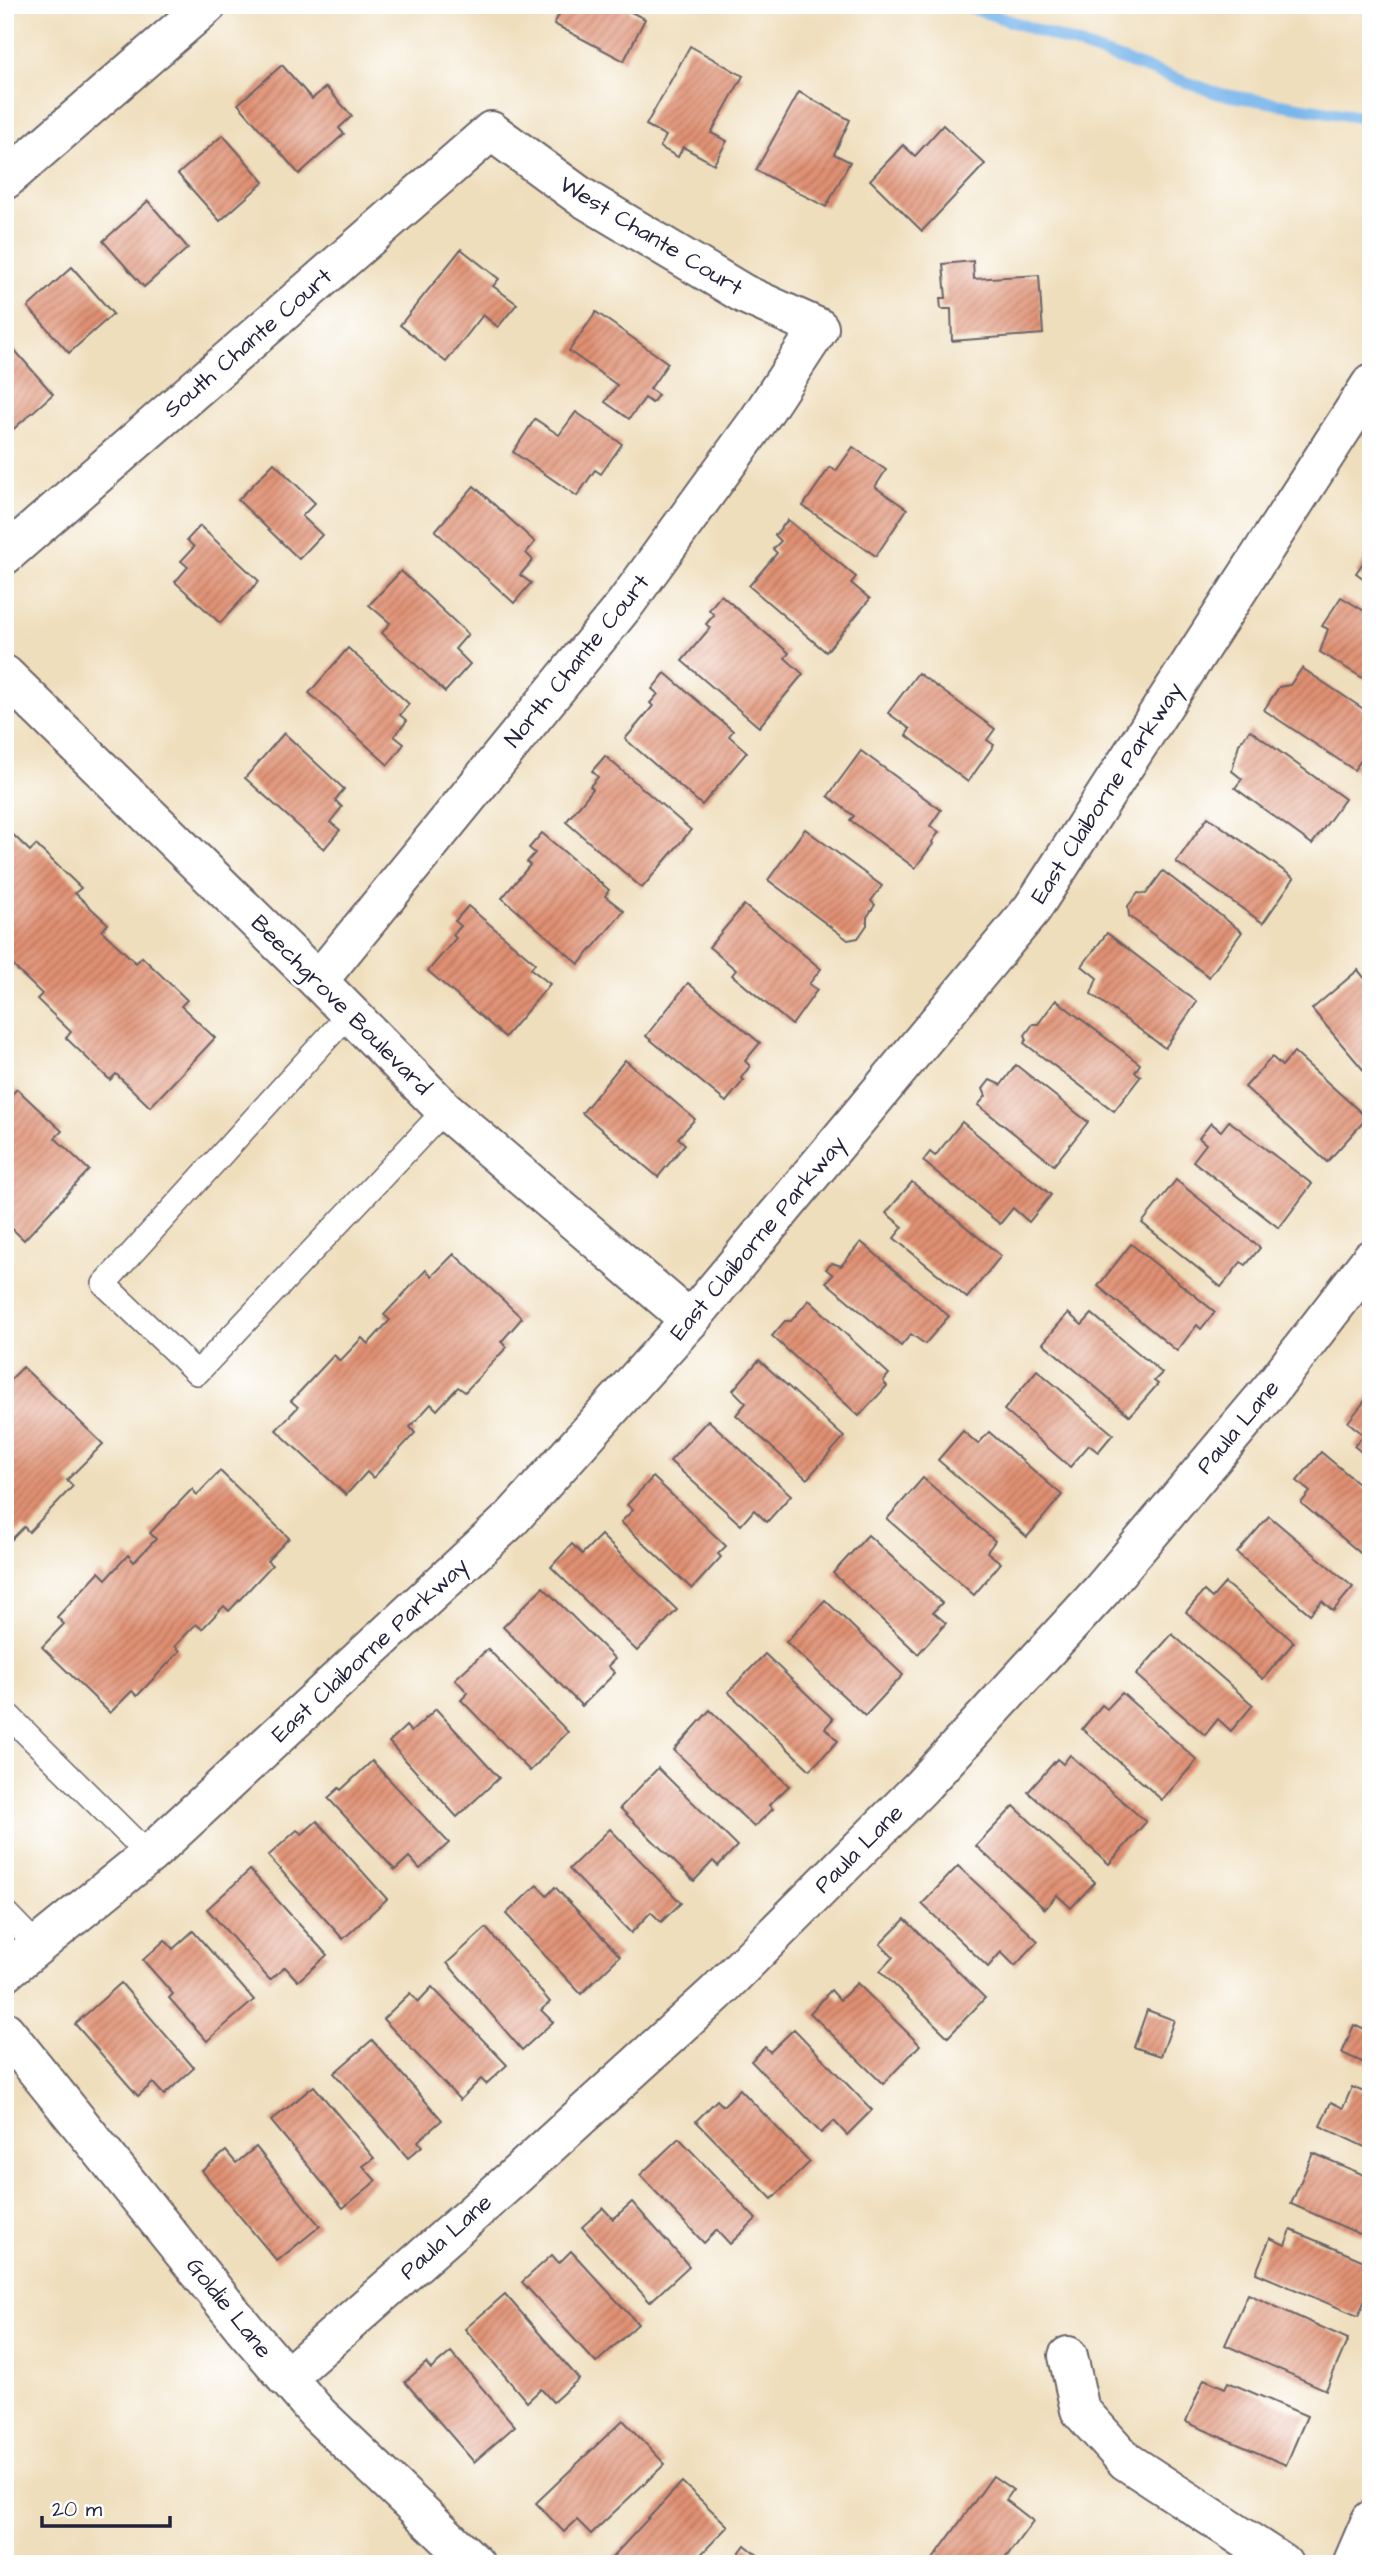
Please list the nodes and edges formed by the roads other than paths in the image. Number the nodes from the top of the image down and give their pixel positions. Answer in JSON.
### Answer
{"nodes":[{"id":1,"x":207,"y":5,"type":"edge"},
{"id":2,"x":491,"y":131,"type":"joint"},
{"id":3,"x":5,"y":180,"type":"edge"},
{"id":4,"x":819,"y":328,"type":"joint"},
{"id":5,"x":1364,"y":410,"type":"edge"},
{"id":6,"x":5,"y":555,"type":"edge"},
{"id":7,"x":7,"y":680,"type":"edge"},
{"id":8,"x":318,"y":981,"type":"junction"},
{"id":9,"x":350,"y":1013,"type":"junction"},
{"id":10,"x":445,"y":1110,"type":"junction"},
{"id":11,"x":1371,"y":1259,"type":"edge"},
{"id":12,"x":690,"y":1320,"type":"junction"},
{"id":13,"x":5,"y":1712,"type":"edge"},
{"id":14,"x":149,"y":1855,"type":"junction"},
{"id":15,"x":5,"y":1912,"type":"edge"},
{"id":16,"x":37,"y":1945,"type":"junction"},
{"id":17,"x":5,"y":1972,"type":"edge"},
{"id":18,"x":5,"y":2031,"type":"edge"},
{"id":19,"x":1068,"y":2356,"type":"dead end"},
{"id":20,"x":286,"y":2378,"type":"junction"},
{"id":21,"x":1371,"y":2520,"type":"edge"},
{"id":22,"x":475,"y":2564,"type":"edge"},
{"id":23,"x":1283,"y":2564,"type":"edge"},
{"id":24,"x":1352,"y":2564,"type":"edge"}],
"edges":[{"from":1,"to":3,"type":"street"},
{"from":2,"to":4,"type":"street","name":"West Chante Court"},
{"from":2,"to":6,"type":"street","name":"South Chante Court"},
{"from":4,"to":8,"type":"street","name":"North Chante Court"},
{"from":5,"to":12,"type":"street","name":"East Claiborne Parkway"},
{"from":7,"to":8,"type":"street","name":"Beechgrove Boulevard"},
{"from":8,"to":9,"type":"street","name":"Beechgrove Boulevard"},
{"from":9,"to":10,"type":"street","name":"Beechgrove Boulevard"},
{"from":9,"to":10,"type":"lane"},
{"from":10,"to":12,"type":"street","name":"Beechgrove Boulevard"},
{"from":11,"to":20,"type":"street","name":"Paula Lane"},
{"from":12,"to":14,"type":"street","name":"East Claiborne Parkway"},
{"from":13,"to":14,"type":"lane"},
{"from":14,"to":16,"type":"street","name":"East Claiborne Parkway"},
{"from":15,"to":16,"type":"lane"},
{"from":16,"to":17,"type":"street","name":"East Claiborne Parkway"},
{"from":18,"to":20,"type":"street","name":"Goldie Lane"},
{"from":19,"to":23,"type":"street"},
{"from":20,"to":22,"type":"street","name":"Goldie Lane"},
{"from":21,"to":24,"type":"street"}]}
